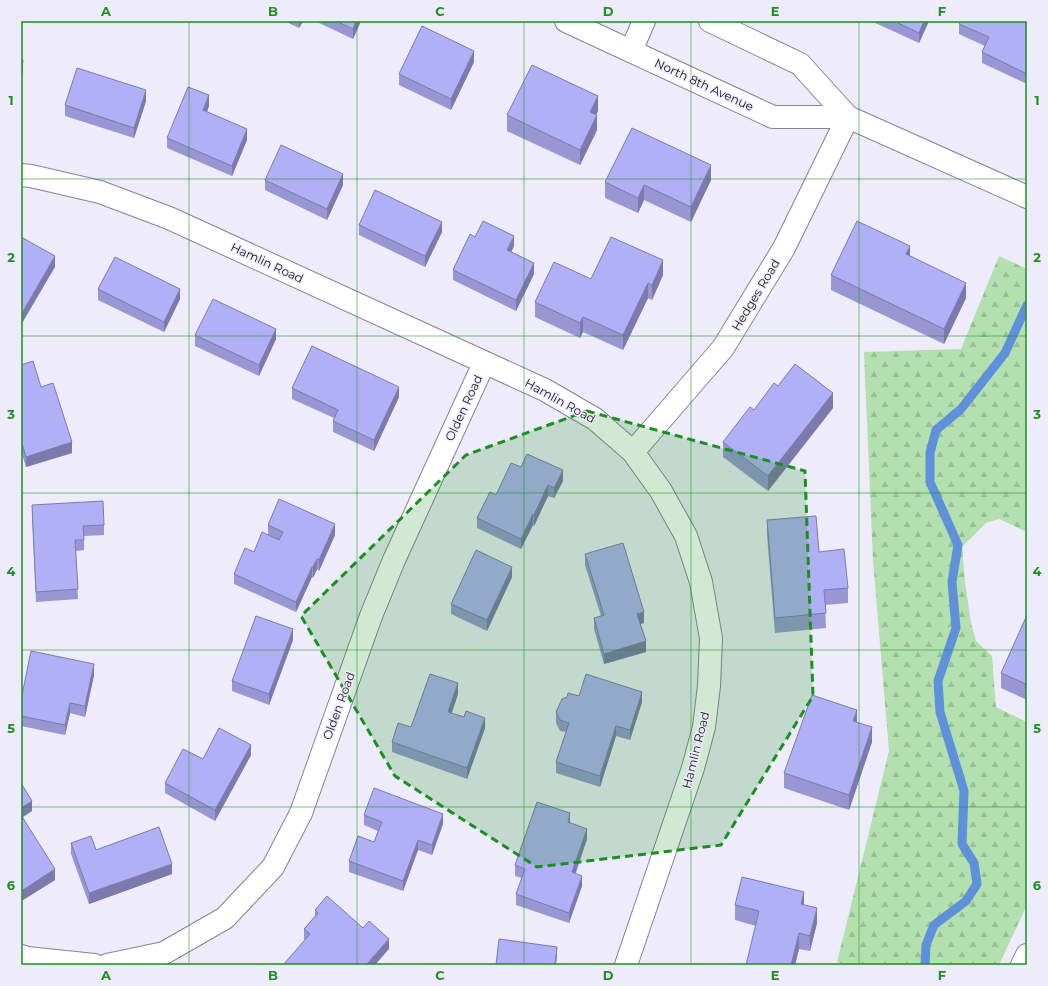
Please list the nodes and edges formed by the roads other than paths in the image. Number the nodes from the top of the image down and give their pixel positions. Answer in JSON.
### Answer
{"nodes":[{"id":1,"x":566,"y":21,"type":"edge"},
{"id":2,"x":644,"y":21,"type":"edge"},
{"id":3,"x":710,"y":21,"type":"edge"},
{"id":4,"x":630,"y":51,"type":"junction"},
{"id":5,"x":848,"y":117,"type":"junction"},
{"id":6,"x":21,"y":175,"type":"edge"},
{"id":7,"x":1027,"y":197,"type":"edge"},
{"id":8,"x":484,"y":363,"type":"junction"},
{"id":9,"x":633,"y":452,"type":"junction"},
{"id":10,"x":1027,"y":954,"type":"edge"},
{"id":11,"x":21,"y":956,"type":"edge"},
{"id":12,"x":94,"y":965,"type":"edge"},
{"id":13,"x":107,"y":965,"type":"edge"},
{"id":14,"x":626,"y":965,"type":"edge"},
{"id":15,"x":1022,"y":965,"type":"edge"}],
"edges":[{"from":1,"to":4,"type":"street","name":"North 8th Avenue"},
{"from":2,"to":4,"type":"street"},
{"from":3,"to":5,"type":"street","name":"North 8th Avenue"},
{"from":4,"to":5,"type":"street","name":"North 8th Avenue"},
{"from":5,"to":7,"type":"street","name":"North 8th Avenue"},
{"from":5,"to":9,"type":"street","name":"Hedges Road"},
{"from":6,"to":8,"type":"street","name":"Hamlin Road"},
{"from":8,"to":9,"type":"street","name":"Hamlin Road"},
{"from":8,"to":13,"type":"street","name":"Olden Road"},
{"from":9,"to":14,"type":"street","name":"Hamlin Road"},
{"from":10,"to":15,"type":"street"},
{"from":11,"to":12,"type":"street"}]}
